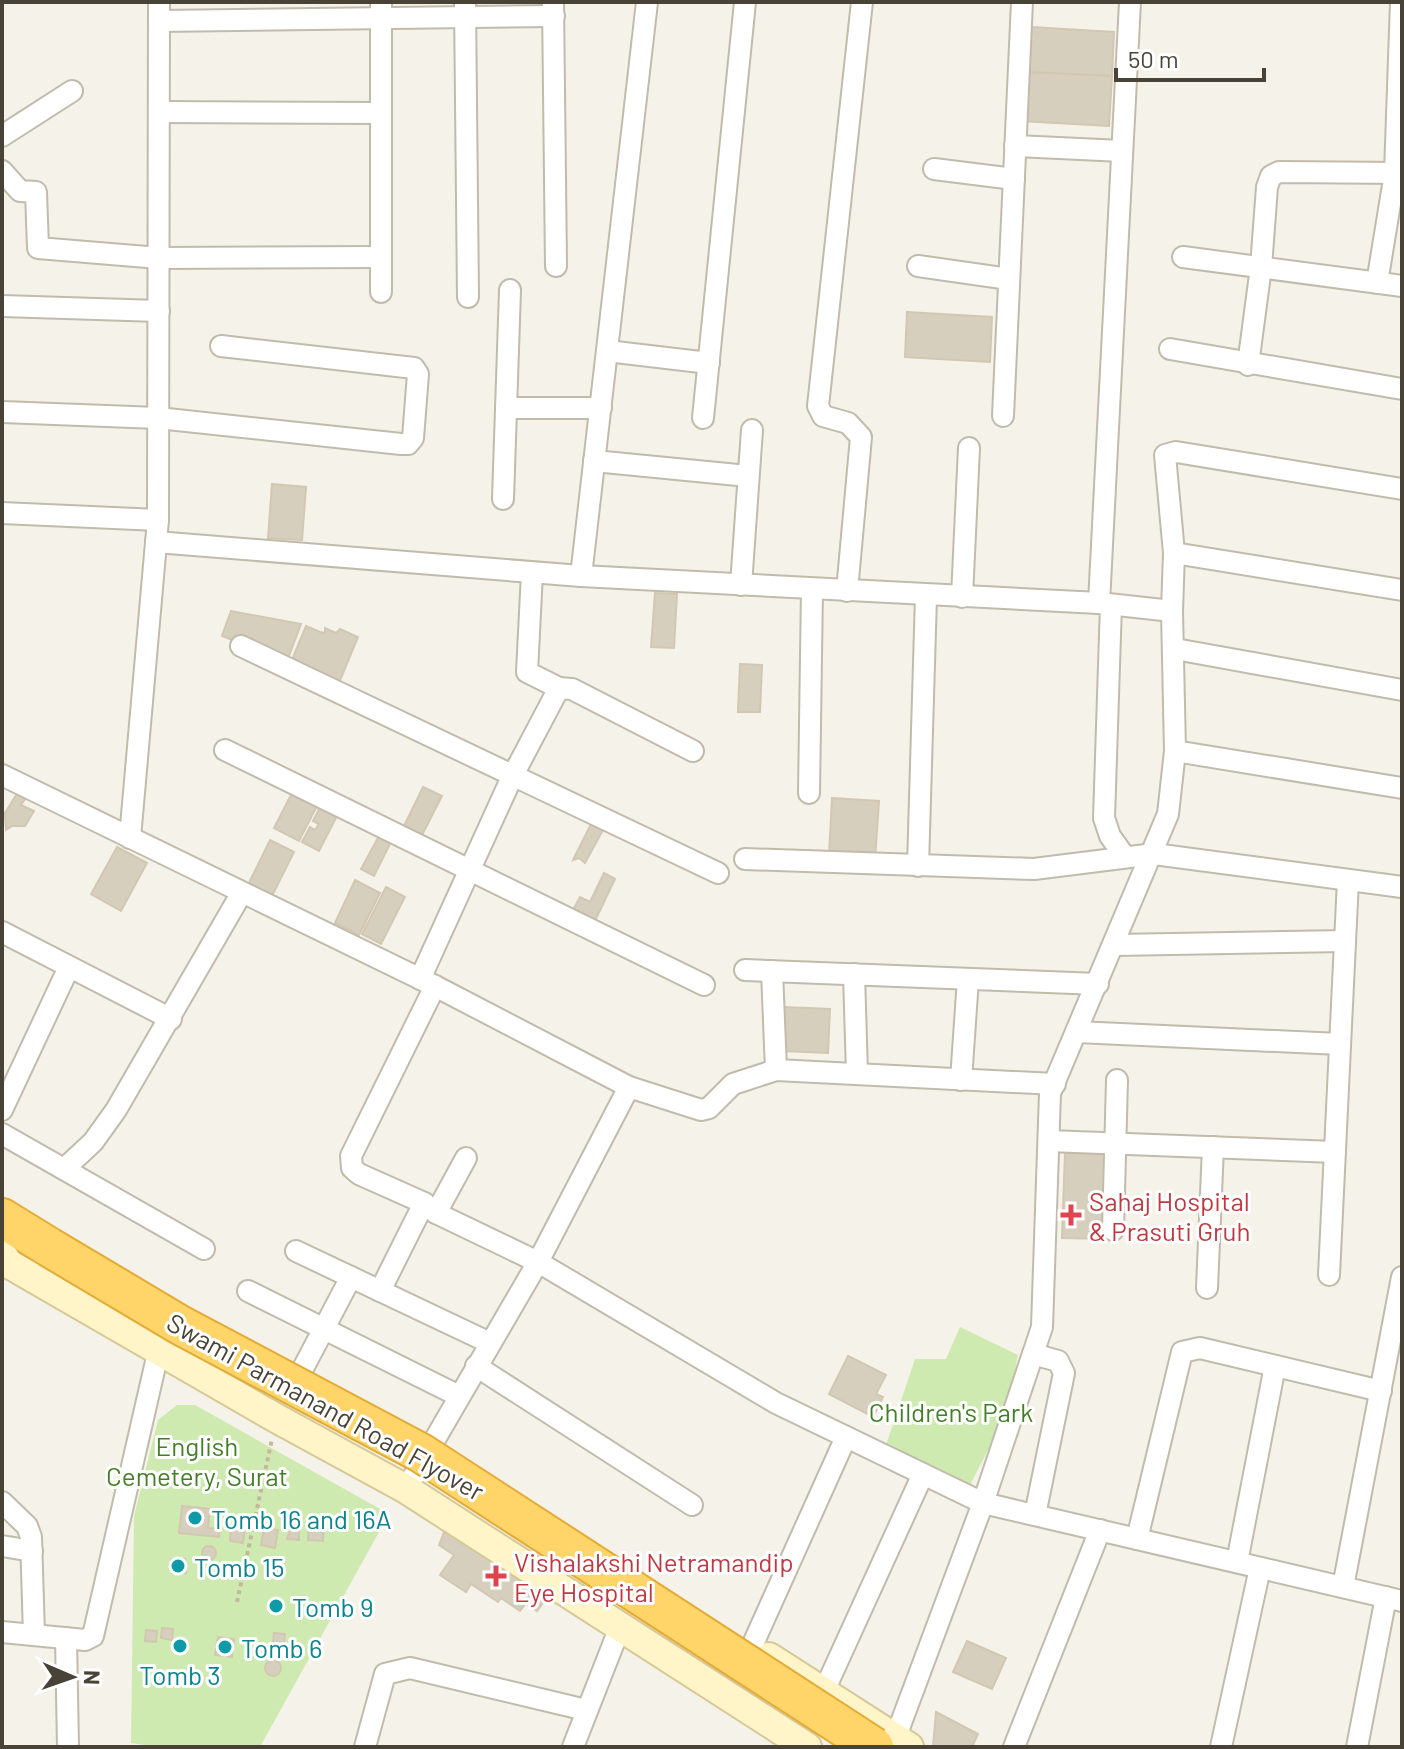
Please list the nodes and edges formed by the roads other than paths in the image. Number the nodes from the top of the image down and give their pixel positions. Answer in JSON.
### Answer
{"nodes":[{"id":1,"x":647,"y":2,"type":"edge"},
{"id":2,"x":745,"y":2,"type":"edge"},
{"id":3,"x":862,"y":2,"type":"edge"},
{"id":4,"x":1022,"y":2,"type":"edge"},
{"id":5,"x":1130,"y":2,"type":"edge"},
{"id":6,"x":1401,"y":2,"type":"edge"},
{"id":7,"x":553,"y":9,"type":"edge"},
{"id":8,"x":381,"y":10,"type":"edge"},
{"id":9,"x":465,"y":10,"type":"edge"},
{"id":10,"x":159,"y":11,"type":"edge"},
{"id":11,"x":72,"y":91,"type":"dead end"},
{"id":12,"x":159,"y":112,"type":"junction"},
{"id":13,"x":381,"y":113,"type":"junction"},
{"id":14,"x":2,"y":136,"type":"edge"},
{"id":15,"x":1015,"y":146,"type":"junction"},
{"id":16,"x":1122,"y":151,"type":"junction"},
{"id":17,"x":934,"y":169,"type":"dead end"},
{"id":18,"x":2,"y":171,"type":"edge"},
{"id":19,"x":1398,"y":173,"type":"edge"},
{"id":20,"x":1014,"y":179,"type":"junction"},
{"id":21,"x":11,"y":190,"type":"edge"},
{"id":22,"x":381,"y":257,"type":"junction"},
{"id":23,"x":1183,"y":257,"type":"dead end"},
{"id":24,"x":159,"y":258,"type":"junction"},
{"id":25,"x":556,"y":266,"type":"dead end"},
{"id":26,"x":918,"y":266,"type":"dead end"},
{"id":27,"x":1261,"y":267,"type":"junction"},
{"id":28,"x":1009,"y":279,"type":"junction"},
{"id":29,"x":1377,"y":283,"type":"junction"},
{"id":30,"x":1402,"y":286,"type":"edge"},
{"id":31,"x":510,"y":290,"type":"dead end"},
{"id":32,"x":381,"y":292,"type":"dead end"},
{"id":33,"x":468,"y":297,"type":"dead end"},
{"id":34,"x":2,"y":306,"type":"edge"},
{"id":35,"x":159,"y":311,"type":"junction"},
{"id":36,"x":221,"y":346,"type":"dead end"},
{"id":37,"x":1170,"y":349,"type":"dead end"},
{"id":38,"x":607,"y":351,"type":"junction"},
{"id":39,"x":709,"y":363,"type":"junction"},
{"id":40,"x":1248,"y":365,"type":"junction"},
{"id":41,"x":1402,"y":389,"type":"edge"},
{"id":42,"x":506,"y":408,"type":"junction"},
{"id":43,"x":601,"y":408,"type":"junction"},
{"id":44,"x":2,"y":412,"type":"edge"},
{"id":45,"x":1003,"y":416,"type":"dead end"},
{"id":46,"x":158,"y":418,"type":"junction"},
{"id":47,"x":703,"y":418,"type":"dead end"},
{"id":48,"x":752,"y":430,"type":"dead end"},
{"id":49,"x":969,"y":448,"type":"dead end"},
{"id":50,"x":594,"y":461,"type":"junction"},
{"id":51,"x":748,"y":476,"type":"junction"},
{"id":52,"x":1402,"y":489,"type":"edge"},
{"id":53,"x":503,"y":499,"type":"dead end"},
{"id":54,"x":2,"y":513,"type":"edge"},
{"id":55,"x":158,"y":520,"type":"junction"},
{"id":56,"x":156,"y":542,"type":"junction"},
{"id":57,"x":1174,"y":553,"type":"junction"},
{"id":58,"x":532,"y":573,"type":"junction"},
{"id":59,"x":581,"y":576,"type":"junction"},
{"id":60,"x":741,"y":585,"type":"junction"},
{"id":61,"x":812,"y":589,"type":"junction"},
{"id":62,"x":1402,"y":590,"type":"edge"},
{"id":63,"x":847,"y":591,"type":"junction"},
{"id":64,"x":926,"y":596,"type":"junction"},
{"id":65,"x":962,"y":597,"type":"junction"},
{"id":66,"x":1105,"y":604,"type":"junction"},
{"id":67,"x":1172,"y":611,"type":"junction"},
{"id":68,"x":241,"y":646,"type":"dead end"},
{"id":69,"x":1175,"y":649,"type":"junction"},
{"id":70,"x":559,"y":688,"type":"junction"},
{"id":71,"x":1402,"y":690,"type":"edge"},
{"id":72,"x":225,"y":750,"type":"dead end"},
{"id":73,"x":693,"y":751,"type":"dead end"},
{"id":74,"x":1175,"y":751,"type":"junction"},
{"id":75,"x":2,"y":775,"type":"edge"},
{"id":76,"x":512,"y":777,"type":"junction"},
{"id":77,"x":1402,"y":788,"type":"edge"},
{"id":78,"x":809,"y":793,"type":"dead end"},
{"id":79,"x":130,"y":838,"type":"junction"},
{"id":80,"x":1154,"y":854,"type":"junction"},
{"id":81,"x":1125,"y":857,"type":"junction"},
{"id":82,"x":745,"y":859,"type":"dead end"},
{"id":83,"x":918,"y":866,"type":"junction"},
{"id":84,"x":470,"y":872,"type":"junction"},
{"id":85,"x":718,"y":873,"type":"dead end"},
{"id":86,"x":1348,"y":880,"type":"junction"},
{"id":87,"x":1402,"y":887,"type":"edge"},
{"id":88,"x":241,"y":894,"type":"junction"},
{"id":89,"x":2,"y":932,"type":"edge"},
{"id":90,"x":1345,"y":941,"type":"junction"},
{"id":91,"x":1115,"y":945,"type":"junction"},
{"id":92,"x":69,"y":967,"type":"junction"},
{"id":93,"x":745,"y":970,"type":"dead end"},
{"id":94,"x":772,"y":971,"type":"junction"},
{"id":95,"x":854,"y":974,"type":"junction"},
{"id":96,"x":968,"y":979,"type":"junction"},
{"id":97,"x":428,"y":983,"type":"junction"},
{"id":98,"x":1098,"y":984,"type":"junction"},
{"id":99,"x":704,"y":985,"type":"dead end"},
{"id":100,"x":171,"y":1019,"type":"junction"},
{"id":101,"x":1077,"y":1032,"type":"junction"},
{"id":102,"x":1340,"y":1044,"type":"junction"},
{"id":103,"x":776,"y":1070,"type":"junction"},
{"id":104,"x":857,"y":1074,"type":"junction"},
{"id":105,"x":961,"y":1080,"type":"junction"},
{"id":106,"x":1117,"y":1080,"type":"dead end"},
{"id":107,"x":1055,"y":1084,"type":"junction"},
{"id":108,"x":629,"y":1087,"type":"junction"},
{"id":109,"x":2,"y":1110,"type":"edge"},
{"id":110,"x":2,"y":1134,"type":"edge"},
{"id":111,"x":1049,"y":1141,"type":"junction"},
{"id":112,"x":1114,"y":1144,"type":"junction"},
{"id":113,"x":1213,"y":1147,"type":"junction"},
{"id":114,"x":1335,"y":1152,"type":"junction"},
{"id":115,"x":466,"y":1158,"type":"dead end"},
{"id":116,"x":64,"y":1169,"type":"junction"},
{"id":117,"x":430,"y":1208,"type":"junction"},
{"id":118,"x":1113,"y":1230,"type":"dead end"},
{"id":119,"x":17,"y":1241,"type":"edge"},
{"id":120,"x":204,"y":1249,"type":"dead end"},
{"id":121,"x":296,"y":1251,"type":"dead end"},
{"id":122,"x":538,"y":1262,"type":"junction"},
{"id":123,"x":1329,"y":1275,"type":"dead end"},
{"id":124,"x":351,"y":1277,"type":"junction"},
{"id":125,"x":1402,"y":1277,"type":"edge"},
{"id":126,"x":1207,"y":1288,"type":"dead end"},
{"id":127,"x":248,"y":1291,"type":"dead end"},
{"id":128,"x":380,"y":1291,"type":"junction"},
{"id":129,"x":323,"y":1329,"type":"junction"},
{"id":130,"x":490,"y":1343,"type":"junction"},
{"id":131,"x":1396,"y":1347,"type":"edge"},
{"id":132,"x":158,"y":1353,"type":"junction"},
{"id":133,"x":1033,"y":1354,"type":"junction"},
{"id":134,"x":476,"y":1366,"type":"junction"},
{"id":135,"x":1275,"y":1366,"type":"junction"},
{"id":136,"x":300,"y":1374,"type":"junction"},
{"id":137,"x":1381,"y":1391,"type":"junction"},
{"id":138,"x":459,"y":1396,"type":"junction"},
{"id":139,"x":846,"y":1437,"type":"junction"},
{"id":140,"x":429,"y":1446,"type":"junction"},
{"id":141,"x":923,"y":1474,"type":"junction"},
{"id":142,"x":406,"y":1489,"type":"junction"},
{"id":143,"x":2,"y":1502,"type":"edge"},
{"id":144,"x":983,"y":1503,"type":"junction"},
{"id":145,"x":692,"y":1505,"type":"dead end"},
{"id":146,"x":1035,"y":1515,"type":"junction"},
{"id":147,"x":1100,"y":1530,"type":"junction"},
{"id":148,"x":1137,"y":1539,"type":"junction"},
{"id":149,"x":2,"y":1546,"type":"edge"},
{"id":150,"x":32,"y":1551,"type":"junction"},
{"id":151,"x":1237,"y":1562,"type":"junction"},
{"id":152,"x":1260,"y":1568,"type":"junction"},
{"id":153,"x":1343,"y":1587,"type":"junction"},
{"id":154,"x":1394,"y":1599,"type":"edge"},
{"id":155,"x":620,"y":1627,"type":"junction"},
{"id":156,"x":2,"y":1632,"type":"edge"},
{"id":157,"x":34,"y":1635,"type":"junction"},
{"id":158,"x":66,"y":1638,"type":"junction"},
{"id":159,"x":752,"y":1646,"type":"junction"},
{"id":160,"x":824,"y":1691,"type":"junction"},
{"id":161,"x":586,"y":1710,"type":"junction"},
{"id":162,"x":893,"y":1744,"type":"edge"},
{"id":163,"x":68,"y":1747,"type":"edge"},
{"id":164,"x":365,"y":1747,"type":"edge"},
{"id":165,"x":573,"y":1747,"type":"edge"},
{"id":166,"x":807,"y":1747,"type":"edge"},
{"id":167,"x":847,"y":1747,"type":"edge"},
{"id":168,"x":1014,"y":1747,"type":"edge"},
{"id":169,"x":1221,"y":1747,"type":"edge"},
{"id":170,"x":1357,"y":1747,"type":"edge"}],
"edges":[{"from":1,"to":38,"type":"street"},
{"from":2,"to":39,"type":"street"},
{"from":3,"to":63,"type":"street"},
{"from":4,"to":15,"type":"street"},
{"from":5,"to":16,"type":"street"},
{"from":6,"to":19,"type":"street"},
{"from":7,"to":9,"type":"street"},
{"from":7,"to":25,"type":"street"},
{"from":8,"to":9,"type":"street"},
{"from":8,"to":10,"type":"street"},
{"from":8,"to":13,"type":"street"},
{"from":9,"to":33,"type":"street"},
{"from":10,"to":12,"type":"street"},
{"from":11,"to":14,"type":"street"},
{"from":12,"to":13,"type":"street"},
{"from":12,"to":24,"type":"street"},
{"from":13,"to":22,"type":"street"},
{"from":15,"to":16,"type":"street"},
{"from":15,"to":20,"type":"street"},
{"from":16,"to":66,"type":"street"},
{"from":17,"to":20,"type":"street"},
{"from":18,"to":21,"type":"street"},
{"from":19,"to":27,"type":"street"},
{"from":19,"to":29,"type":"street"},
{"from":20,"to":28,"type":"street"},
{"from":21,"to":24,"type":"street"},
{"from":22,"to":24,"type":"street"},
{"from":22,"to":32,"type":"street"},
{"from":23,"to":27,"type":"street"},
{"from":24,"to":35,"type":"street"},
{"from":26,"to":28,"type":"street"},
{"from":27,"to":29,"type":"street"},
{"from":27,"to":40,"type":"street"},
{"from":28,"to":45,"type":"street"},
{"from":29,"to":30,"type":"street"},
{"from":31,"to":42,"type":"street"},
{"from":34,"to":35,"type":"street"},
{"from":35,"to":46,"type":"street"},
{"from":36,"to":46,"type":"street"},
{"from":37,"to":40,"type":"street"},
{"from":38,"to":39,"type":"street"},
{"from":38,"to":43,"type":"street"},
{"from":39,"to":47,"type":"street"},
{"from":40,"to":41,"type":"street"},
{"from":42,"to":43,"type":"street"},
{"from":42,"to":53,"type":"street"},
{"from":43,"to":50,"type":"street"},
{"from":44,"to":46,"type":"street"},
{"from":46,"to":55,"type":"street"},
{"from":48,"to":51,"type":"street"},
{"from":49,"to":65,"type":"street"},
{"from":50,"to":51,"type":"street"},
{"from":50,"to":59,"type":"street"},
{"from":51,"to":60,"type":"street"},
{"from":52,"to":57,"type":"street"},
{"from":54,"to":55,"type":"street"},
{"from":55,"to":56,"type":"street"},
{"from":56,"to":58,"type":"street"},
{"from":56,"to":79,"type":"street"},
{"from":57,"to":62,"type":"street"},
{"from":57,"to":67,"type":"street"},
{"from":58,"to":59,"type":"street"},
{"from":58,"to":70,"type":"street"},
{"from":59,"to":60,"type":"street"},
{"from":60,"to":61,"type":"street"},
{"from":61,"to":63,"type":"street"},
{"from":61,"to":78,"type":"street"},
{"from":63,"to":64,"type":"street"},
{"from":64,"to":65,"type":"street"},
{"from":64,"to":83,"type":"street"},
{"from":65,"to":66,"type":"street"},
{"from":66,"to":67,"type":"street"},
{"from":66,"to":81,"type":"street"},
{"from":67,"to":69,"type":"street"},
{"from":68,"to":76,"type":"street"},
{"from":69,"to":71,"type":"street"},
{"from":69,"to":74,"type":"street"},
{"from":70,"to":73,"type":"street"},
{"from":70,"to":76,"type":"street"},
{"from":72,"to":84,"type":"street"},
{"from":74,"to":77,"type":"street"},
{"from":74,"to":80,"type":"street"},
{"from":75,"to":79,"type":"street"},
{"from":76,"to":84,"type":"street"},
{"from":76,"to":85,"type":"street"},
{"from":79,"to":88,"type":"street"},
{"from":80,"to":81,"type":"street"},
{"from":80,"to":86,"type":"street"},
{"from":80,"to":91,"type":"street"},
{"from":81,"to":83,"type":"street"},
{"from":82,"to":83,"type":"street"},
{"from":84,"to":97,"type":"street"},
{"from":84,"to":99,"type":"street"},
{"from":86,"to":87,"type":"street"},
{"from":86,"to":90,"type":"street"},
{"from":88,"to":97,"type":"street"},
{"from":88,"to":100,"type":"street"},
{"from":89,"to":92,"type":"street"},
{"from":90,"to":91,"type":"street"},
{"from":90,"to":102,"type":"street"},
{"from":91,"to":98,"type":"street"},
{"from":92,"to":100,"type":"street"},
{"from":92,"to":109,"type":"street"},
{"from":93,"to":94,"type":"street"},
{"from":94,"to":95,"type":"street"},
{"from":94,"to":103,"type":"street"},
{"from":95,"to":96,"type":"street"},
{"from":95,"to":104,"type":"street"},
{"from":96,"to":98,"type":"street"},
{"from":96,"to":105,"type":"street"},
{"from":97,"to":108,"type":"street"},
{"from":97,"to":117,"type":"street"},
{"from":98,"to":101,"type":"street"},
{"from":100,"to":116,"type":"street"},
{"from":101,"to":102,"type":"street"},
{"from":101,"to":107,"type":"street"},
{"from":102,"to":114,"type":"street"},
{"from":103,"to":104,"type":"street"},
{"from":103,"to":108,"type":"street"},
{"from":104,"to":105,"type":"street"},
{"from":105,"to":107,"type":"street"},
{"from":106,"to":112,"type":"street"},
{"from":107,"to":111,"type":"street"},
{"from":108,"to":122,"type":"street"},
{"from":110,"to":116,"type":"street"},
{"from":111,"to":112,"type":"street"},
{"from":111,"to":133,"type":"street"},
{"from":112,"to":113,"type":"street"},
{"from":112,"to":118,"type":"street"},
{"from":113,"to":114,"type":"street"},
{"from":113,"to":126,"type":"street"},
{"from":114,"to":123,"type":"street"},
{"from":115,"to":117,"type":"street"},
{"from":116,"to":120,"type":"street"},
{"from":117,"to":122,"type":"street"},
{"from":117,"to":128,"type":"street"},
{"from":119,"to":132,"type":"street"},
{"from":119,"to":136,"type":"street"},
{"from":119,"to":162,"type":"highway","name":"Swami Parmanand Road Flyover","bridge":true},
{"from":119,"to":167,"type":"highway","name":"Swami Parmanand Road Flyover"},
{"from":121,"to":124,"type":"street"},
{"from":122,"to":130,"type":"street"},
{"from":122,"to":139,"type":"street"},
{"from":124,"to":128,"type":"street"},
{"from":124,"to":129,"type":"street"},
{"from":125,"to":131,"type":"street"},
{"from":127,"to":129,"type":"street"},
{"from":128,"to":130,"type":"street"},
{"from":129,"to":136,"type":"street"},
{"from":129,"to":138,"type":"street"},
{"from":130,"to":134,"type":"street"},
{"from":131,"to":137,"type":"street"},
{"from":132,"to":142,"type":"street"},
{"from":132,"to":158,"type":"street"},
{"from":133,"to":144,"type":"street"},
{"from":133,"to":146,"type":"street"},
{"from":134,"to":138,"type":"street"},
{"from":134,"to":145,"type":"street"},
{"from":135,"to":137,"type":"street"},
{"from":135,"to":148,"type":"street"},
{"from":135,"to":151,"type":"street"},
{"from":136,"to":140,"type":"street"},
{"from":137,"to":153,"type":"street"},
{"from":138,"to":140,"type":"street"},
{"from":139,"to":141,"type":"street"},
{"from":139,"to":159,"type":"street"},
{"from":140,"to":142,"type":"street"},
{"from":140,"to":159,"type":"street"},
{"from":141,"to":144,"type":"street"},
{"from":141,"to":160,"type":"street"},
{"from":142,"to":155,"type":"street"},
{"from":143,"to":150,"type":"street"},
{"from":144,"to":146,"type":"street"},
{"from":144,"to":162,"type":"street"},
{"from":146,"to":147,"type":"street"},
{"from":147,"to":148,"type":"street"},
{"from":147,"to":168,"type":"street"},
{"from":148,"to":151,"type":"street"},
{"from":149,"to":150,"type":"street"},
{"from":150,"to":157,"type":"street"},
{"from":151,"to":152,"type":"street"},
{"from":152,"to":153,"type":"street"},
{"from":152,"to":169,"type":"street"},
{"from":153,"to":154,"type":"street"},
{"from":154,"to":170,"type":"street"},
{"from":155,"to":161,"type":"street"},
{"from":155,"to":166,"type":"street"},
{"from":156,"to":157,"type":"street"},
{"from":157,"to":158,"type":"street"},
{"from":158,"to":163,"type":"street"},
{"from":159,"to":160,"type":"street"},
{"from":160,"to":162,"type":"street"},
{"from":161,"to":164,"type":"street"},
{"from":161,"to":165,"type":"street"}]}
